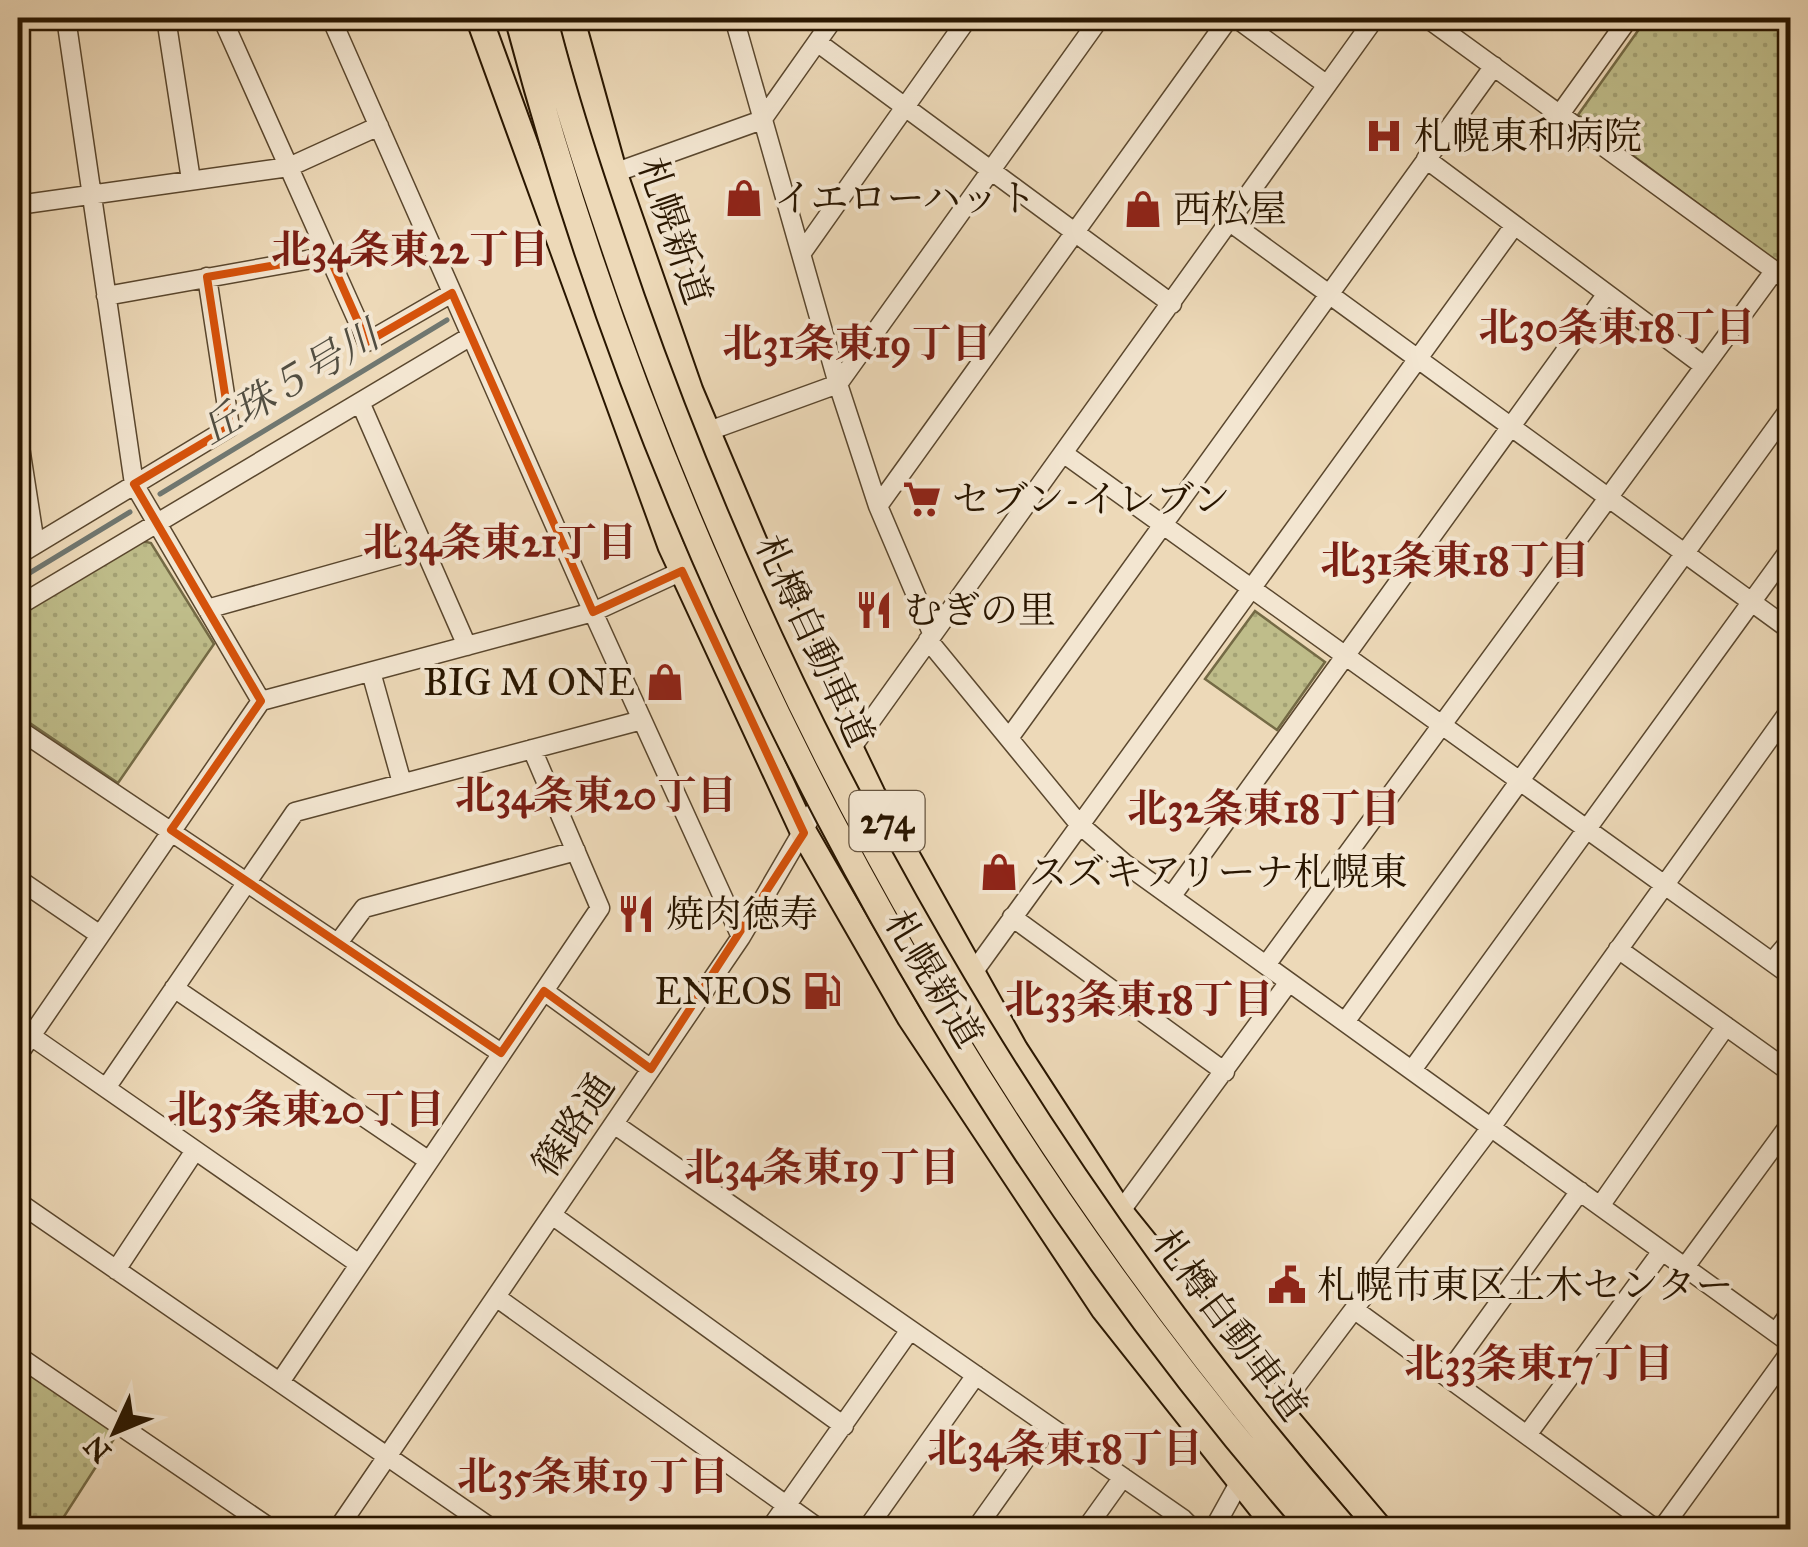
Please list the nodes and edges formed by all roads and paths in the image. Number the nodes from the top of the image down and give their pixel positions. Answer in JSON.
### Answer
{"nodes":[{"id":1,"x":66,"y":18,"type":"edge"},
{"id":2,"x":170,"y":18,"type":"edge"},
{"id":3,"x":222,"y":18,"type":"edge"},
{"id":4,"x":330,"y":18,"type":"edge"},
{"id":5,"x":479,"y":18,"type":"edge"},
{"id":6,"x":518,"y":18,"type":"edge"},
{"id":7,"x":544,"y":18,"type":"edge"},
{"id":8,"x":571,"y":18,"type":"edge"},
{"id":9,"x":734,"y":18,"type":"edge"},
{"id":10,"x":834,"y":18,"type":"edge"},
{"id":11,"x":968,"y":18,"type":"edge"},
{"id":12,"x":1100,"y":18,"type":"edge"},
{"id":13,"x":1232,"y":18,"type":"edge"},
{"id":14,"x":1375,"y":18,"type":"edge"},
{"id":15,"x":1427,"y":18,"type":"edge"},
{"id":16,"x":1630,"y":18,"type":"edge"},
{"id":17,"x":817,"y":42,"type":"junction"},
{"id":18,"x":1494,"y":66,"type":"junction"},
{"id":19,"x":1327,"y":85,"type":"junction"},
{"id":20,"x":906,"y":106,"type":"junction"},
{"id":21,"x":1560,"y":114,"type":"junction"},
{"id":22,"x":762,"y":120,"type":"junction"},
{"id":23,"x":379,"y":126,"type":"junction"},
{"id":24,"x":1426,"y":160,"type":"junction"},
{"id":25,"x":289,"y":167,"type":"junction"},
{"id":26,"x":992,"y":169,"type":"junction"},
{"id":27,"x":614,"y":173,"type":"junction"},
{"id":28,"x":191,"y":180,"type":"junction"},
{"id":29,"x":91,"y":194,"type":"junction"},
{"id":30,"x":18,"y":205,"type":"edge"},
{"id":31,"x":1230,"y":222,"type":"junction"},
{"id":32,"x":1514,"y":226,"type":"junction"},
{"id":33,"x":1076,"y":231,"type":"junction"},
{"id":34,"x":800,"y":254,"type":"junction"},
{"id":35,"x":329,"y":256,"type":"junction"},
{"id":36,"x":1774,"y":270,"type":"junction"},
{"id":37,"x":207,"y":278,"type":"junction"},
{"id":38,"x":1790,"y":282,"type":"edge"},
{"id":39,"x":1328,"y":293,"type":"junction"},
{"id":40,"x":452,"y":294,"type":"junction"},
{"id":41,"x":1606,"y":295,"type":"junction"},
{"id":42,"x":106,"y":296,"type":"junction"},
{"id":43,"x":1172,"y":304,"type":"junction"},
{"id":44,"x":471,"y":336,"type":"junction"},
{"id":45,"x":1418,"y":358,"type":"junction"},
{"id":46,"x":1704,"y":366,"type":"junction"},
{"id":47,"x":838,"y":384,"type":"junction"},
{"id":48,"x":360,"y":402,"type":"junction"},
{"id":49,"x":1790,"y":408,"type":"edge"},
{"id":50,"x":1511,"y":426,"type":"junction"},
{"id":51,"x":706,"y":432,"type":"junction"},
{"id":52,"x":18,"y":434,"type":"edge"},
{"id":53,"x":1064,"y":453,"type":"junction"},
{"id":54,"x":134,"y":484,"type":"junction"},
{"id":55,"x":22,"y":497,"type":"edge"},
{"id":56,"x":1608,"y":497,"type":"junction"},
{"id":57,"x":878,"y":506,"type":"junction"},
{"id":58,"x":157,"y":523,"type":"junction"},
{"id":59,"x":1163,"y":524,"type":"junction"},
{"id":60,"x":35,"y":544,"type":"junction"},
{"id":61,"x":424,"y":548,"type":"junction"},
{"id":62,"x":1790,"y":549,"type":"edge"},
{"id":63,"x":1685,"y":553,"type":"junction"},
{"id":64,"x":18,"y":554,"type":"edge"},
{"id":65,"x":682,"y":571,"type":"junction"},
{"id":66,"x":1253,"y":589,"type":"junction"},
{"id":67,"x":1752,"y":602,"type":"junction"},
{"id":68,"x":18,"y":606,"type":"edge"},
{"id":69,"x":207,"y":609,"type":"junction"},
{"id":70,"x":593,"y":612,"type":"junction"},
{"id":71,"x":1790,"y":630,"type":"edge"},
{"id":72,"x":930,"y":636,"type":"junction"},
{"id":73,"x":467,"y":646,"type":"junction"},
{"id":74,"x":1346,"y":656,"type":"junction"},
{"id":75,"x":371,"y":672,"type":"junction"},
{"id":76,"x":261,"y":701,"type":"junction"},
{"id":77,"x":1790,"y":710,"type":"edge"},
{"id":78,"x":642,"y":720,"type":"junction"},
{"id":79,"x":1442,"y":725,"type":"junction"},
{"id":80,"x":18,"y":730,"type":"edge"},
{"id":81,"x":1009,"y":738,"type":"junction"},
{"id":82,"x":532,"y":749,"type":"junction"},
{"id":83,"x":850,"y":750,"type":"junction"},
{"id":84,"x":1520,"y":781,"type":"junction"},
{"id":85,"x":402,"y":783,"type":"junction"},
{"id":86,"x":1079,"y":824,"type":"junction"},
{"id":87,"x":1586,"y":828,"type":"junction"},
{"id":88,"x":171,"y":830,"type":"junction"},
{"id":89,"x":804,"y":833,"type":"junction"},
{"id":90,"x":576,"y":851,"type":"junction"},
{"id":91,"x":18,"y":879,"type":"edge"},
{"id":92,"x":246,"y":881,"type":"junction"},
{"id":93,"x":1665,"y":885,"type":"junction"},
{"id":94,"x":1171,"y":898,"type":"junction"},
{"id":95,"x":1012,"y":917,"type":"junction"},
{"id":96,"x":100,"y":935,"type":"junction"},
{"id":97,"x":741,"y":937,"type":"junction"},
{"id":98,"x":1790,"y":941,"type":"edge"},
{"id":99,"x":338,"y":943,"type":"junction"},
{"id":100,"x":1618,"y":949,"type":"junction"},
{"id":101,"x":1772,"y":962,"type":"junction"},
{"id":102,"x":1266,"y":965,"type":"junction"},
{"id":103,"x":972,"y":974,"type":"junction"},
{"id":104,"x":1790,"y":975,"type":"edge"},
{"id":105,"x":1289,"y":982,"type":"junction"},
{"id":106,"x":174,"y":988,"type":"junction"},
{"id":107,"x":544,"y":991,"type":"junction"},
{"id":108,"x":1345,"y":1022,"type":"junction"},
{"id":109,"x":1726,"y":1026,"type":"junction"},
{"id":110,"x":24,"y":1032,"type":"edge"},
{"id":111,"x":501,"y":1053,"type":"junction"},
{"id":112,"x":18,"y":1055,"type":"edge"},
{"id":113,"x":651,"y":1068,"type":"junction"},
{"id":114,"x":1412,"y":1070,"type":"junction"},
{"id":115,"x":1225,"y":1072,"type":"junction"},
{"id":116,"x":1790,"y":1072,"type":"edge"},
{"id":117,"x":106,"y":1088,"type":"junction"},
{"id":118,"x":614,"y":1124,"type":"junction"},
{"id":119,"x":1790,"y":1124,"type":"edge"},
{"id":120,"x":1492,"y":1126,"type":"junction"},
{"id":121,"x":194,"y":1152,"type":"junction"},
{"id":122,"x":428,"y":1161,"type":"junction"},
{"id":123,"x":1580,"y":1191,"type":"junction"},
{"id":124,"x":18,"y":1202,"type":"edge"},
{"id":125,"x":1600,"y":1206,"type":"junction"},
{"id":126,"x":1120,"y":1212,"type":"junction"},
{"id":127,"x":552,"y":1215,"type":"junction"},
{"id":128,"x":1662,"y":1251,"type":"junction"},
{"id":129,"x":359,"y":1264,"type":"junction"},
{"id":130,"x":1685,"y":1267,"type":"junction"},
{"id":131,"x":116,"y":1270,"type":"junction"},
{"id":132,"x":496,"y":1297,"type":"junction"},
{"id":133,"x":1355,"y":1310,"type":"junction"},
{"id":134,"x":1790,"y":1313,"type":"edge"},
{"id":135,"x":910,"y":1330,"type":"junction"},
{"id":136,"x":1783,"y":1337,"type":"edge"},
{"id":137,"x":1790,"y":1352,"type":"edge"},
{"id":138,"x":18,"y":1356,"type":"edge"},
{"id":139,"x":976,"y":1375,"type":"junction"},
{"id":140,"x":1446,"y":1376,"type":"junction"},
{"id":141,"x":280,"y":1382,"type":"junction"},
{"id":142,"x":1280,"y":1412,"type":"junction"},
{"id":143,"x":844,"y":1426,"type":"junction"},
{"id":144,"x":1049,"y":1426,"type":"junction"},
{"id":145,"x":1527,"y":1435,"type":"junction"},
{"id":146,"x":388,"y":1456,"type":"junction"},
{"id":147,"x":1123,"y":1477,"type":"junction"},
{"id":148,"x":1240,"y":1482,"type":"junction"},
{"id":149,"x":788,"y":1502,"type":"junction"},
{"id":150,"x":273,"y":1530,"type":"edge"},
{"id":151,"x":338,"y":1530,"type":"edge"},
{"id":152,"x":494,"y":1530,"type":"edge"},
{"id":153,"x":769,"y":1530,"type":"edge"},
{"id":154,"x":822,"y":1530,"type":"edge"},
{"id":155,"x":866,"y":1530,"type":"edge"},
{"id":156,"x":975,"y":1530,"type":"edge"},
{"id":157,"x":1084,"y":1530,"type":"edge"},
{"id":158,"x":1194,"y":1530,"type":"edge"},
{"id":159,"x":1213,"y":1530,"type":"edge"},
{"id":160,"x":1279,"y":1530,"type":"edge"},
{"id":161,"x":1314,"y":1530,"type":"edge"},
{"id":162,"x":1346,"y":1530,"type":"edge"},
{"id":163,"x":1381,"y":1530,"type":"edge"},
{"id":164,"x":1660,"y":1530,"type":"edge"}],
"edges":[{"from":1,"to":29,"type":"street"},
{"from":2,"to":28,"type":"street"},
{"from":3,"to":25,"type":"street"},
{"from":4,"to":23,"type":"street"},
{"from":5,"to":65,"type":"highway","name":"札幌新道","number":"274"},
{"from":6,"to":161,"type":"highway","name":"札樽自動車道","bridge":true},
{"from":7,"to":162,"type":"highway","name":"札樽自動車道","bridge":true},
{"from":8,"to":27,"type":"highway","name":"札幌新道","number":"274"},
{"from":9,"to":22,"type":"street"},
{"from":10,"to":17,"type":"street"},
{"from":11,"to":20,"type":"street"},
{"from":12,"to":26,"type":"street"},
{"from":13,"to":19,"type":"street"},
{"from":13,"to":33,"type":"street"},
{"from":14,"to":19,"type":"street","name":"篠路通"},
{"from":15,"to":18,"type":"street"},
{"from":16,"to":21,"type":"street"},
{"from":17,"to":20,"type":"street"},
{"from":17,"to":22,"type":"street"},
{"from":18,"to":21,"type":"street"},
{"from":18,"to":24,"type":"street"},
{"from":19,"to":31,"type":"street","name":"篠路通"},
{"from":20,"to":26,"type":"street"},
{"from":20,"to":34,"type":"street"},
{"from":21,"to":36,"type":"street"},
{"from":22,"to":27,"type":"street"},
{"from":22,"to":34,"type":"street"},
{"from":23,"to":25,"type":"street"},
{"from":23,"to":40,"type":"street"},
{"from":24,"to":32,"type":"street"},
{"from":24,"to":39,"type":"street"},
{"from":25,"to":28,"type":"street"},
{"from":25,"to":35,"type":"street"},
{"from":26,"to":33,"type":"street"},
{"from":26,"to":47,"type":"street"},
{"from":27,"to":51,"type":"highway","name":"札幌新道","number":"274"},
{"from":28,"to":29,"type":"street"},
{"from":29,"to":30,"type":"street"},
{"from":29,"to":42,"type":"street"},
{"from":31,"to":39,"type":"street"},
{"from":31,"to":43,"type":"street","name":"篠路通"},
{"from":32,"to":41,"type":"street"},
{"from":32,"to":45,"type":"street"},
{"from":33,"to":43,"type":"street"},
{"from":33,"to":57,"type":"street"},
{"from":34,"to":47,"type":"street"},
{"from":35,"to":37,"type":"street"},
{"from":35,"to":40,"type":"street"},
{"from":36,"to":38,"type":"street"},
{"from":36,"to":46,"type":"street"},
{"from":37,"to":42,"type":"street"},
{"from":37,"to":54,"type":"street"},
{"from":39,"to":45,"type":"street"},
{"from":39,"to":59,"type":"street"},
{"from":40,"to":44,"type":"street"},
{"from":41,"to":46,"type":"street"},
{"from":41,"to":50,"type":"street"},
{"from":42,"to":54,"type":"street"},
{"from":43,"to":53,"type":"street","name":"篠路通"},
{"from":44,"to":48,"type":"street"},
{"from":44,"to":70,"type":"street"},
{"from":45,"to":50,"type":"street"},
{"from":45,"to":66,"type":"street"},
{"from":46,"to":56,"type":"street"},
{"from":47,"to":51,"type":"street"},
{"from":47,"to":57,"type":"street"},
{"from":48,"to":58,"type":"street"},
{"from":48,"to":61,"type":"street"},
{"from":49,"to":63,"type":"street"},
{"from":50,"to":56,"type":"street"},
{"from":50,"to":74,"type":"street"},
{"from":51,"to":83,"type":"highway","name":"札幌新道","number":"274"},
{"from":52,"to":55,"type":"street"},
{"from":53,"to":59,"type":"street"},
{"from":53,"to":72,"type":"street","name":"篠路通"},
{"from":54,"to":58,"type":"street"},
{"from":54,"to":60,"type":"street"},
{"from":55,"to":60,"type":"street"},
{"from":56,"to":63,"type":"street"},
{"from":56,"to":79,"type":"street"},
{"from":57,"to":72,"type":"street"},
{"from":58,"to":68,"type":"street"},
{"from":58,"to":69,"type":"street"},
{"from":59,"to":66,"type":"street"},
{"from":59,"to":81,"type":"street"},
{"from":60,"to":64,"type":"street"},
{"from":61,"to":69,"type":"street"},
{"from":61,"to":73,"type":"street"},
{"from":62,"to":67,"type":"street"},
{"from":63,"to":67,"type":"street"},
{"from":63,"to":84,"type":"street"},
{"from":65,"to":70,"type":"street"},
{"from":65,"to":89,"type":"highway","name":"札幌新道","number":"274"},
{"from":66,"to":74,"type":"street"},
{"from":66,"to":86,"type":"street"},
{"from":67,"to":71,"type":"street"},
{"from":67,"to":87,"type":"street"},
{"from":69,"to":76,"type":"street"},
{"from":70,"to":73,"type":"street"},
{"from":70,"to":78,"type":"street"},
{"from":72,"to":81,"type":"street"},
{"from":72,"to":83,"type":"street","name":"篠路通"},
{"from":73,"to":75,"type":"street"},
{"from":74,"to":79,"type":"street"},
{"from":74,"to":94,"type":"street"},
{"from":75,"to":76,"type":"street"},
{"from":75,"to":85,"type":"street"},
{"from":76,"to":88,"type":"street"},
{"from":77,"to":93,"type":"street"},
{"from":78,"to":82,"type":"street"},
{"from":78,"to":97,"type":"street"},
{"from":79,"to":84,"type":"street"},
{"from":79,"to":102,"type":"street"},
{"from":80,"to":88,"type":"street"},
{"from":81,"to":86,"type":"street"},
{"from":82,"to":85,"type":"street"},
{"from":82,"to":90,"type":"street"},
{"from":83,"to":89,"type":"street","name":"篠路通"},
{"from":83,"to":103,"type":"highway","name":"札幌新道","number":"274"},
{"from":84,"to":87,"type":"street"},
{"from":84,"to":108,"type":"street"},
{"from":85,"to":92,"type":"street"},
{"from":86,"to":94,"type":"street"},
{"from":86,"to":95,"type":"street"},
{"from":87,"to":93,"type":"street"},
{"from":87,"to":114,"type":"street"},
{"from":88,"to":92,"type":"street"},
{"from":88,"to":96,"type":"street"},
{"from":89,"to":97,"type":"street","name":"篠路通"},
{"from":89,"to":148,"type":"highway","name":"札幌新道","number":"274"},
{"from":90,"to":99,"type":"street"},
{"from":90,"to":107,"type":"street"},
{"from":91,"to":96,"type":"street"},
{"from":92,"to":99,"type":"street"},
{"from":92,"to":106,"type":"street"},
{"from":93,"to":100,"type":"street"},
{"from":93,"to":101,"type":"street"},
{"from":94,"to":102,"type":"street"},
{"from":95,"to":103,"type":"street"},
{"from":95,"to":115,"type":"street"},
{"from":96,"to":110,"type":"street"},
{"from":97,"to":113,"type":"street","name":"篠路通"},
{"from":98,"to":101,"type":"street"},
{"from":99,"to":111,"type":"street"},
{"from":100,"to":109,"type":"street"},
{"from":100,"to":120,"type":"street"},
{"from":101,"to":104,"type":"street"},
{"from":102,"to":105,"type":"street"},
{"from":103,"to":126,"type":"highway","name":"札幌新道","number":"274"},
{"from":105,"to":108,"type":"street"},
{"from":105,"to":115,"type":"street"},
{"from":106,"to":117,"type":"street"},
{"from":106,"to":122,"type":"street"},
{"from":107,"to":111,"type":"street"},
{"from":107,"to":113,"type":"street"},
{"from":108,"to":114,"type":"street"},
{"from":109,"to":116,"type":"street"},
{"from":109,"to":125,"type":"street"},
{"from":110,"to":112,"type":"street"},
{"from":110,"to":117,"type":"street"},
{"from":111,"to":122,"type":"street"},
{"from":113,"to":118,"type":"street","name":"篠路通"},
{"from":114,"to":120,"type":"street"},
{"from":115,"to":126,"type":"street"},
{"from":117,"to":121,"type":"street"},
{"from":118,"to":127,"type":"street","name":"篠路通"},
{"from":118,"to":135,"type":"street"},
{"from":119,"to":130,"type":"street"},
{"from":120,"to":123,"type":"street"},
{"from":120,"to":133,"type":"street"},
{"from":121,"to":129,"type":"street"},
{"from":121,"to":131,"type":"street"},
{"from":122,"to":129,"type":"street"},
{"from":123,"to":125,"type":"street"},
{"from":123,"to":140,"type":"street"},
{"from":124,"to":131,"type":"street"},
{"from":125,"to":128,"type":"street"},
{"from":126,"to":142,"type":"highway","name":"札幌新道","number":"274"},
{"from":127,"to":132,"type":"street","name":"篠路通"},
{"from":127,"to":143,"type":"street"},
{"from":128,"to":130,"type":"street"},
{"from":128,"to":145,"type":"street"},
{"from":129,"to":141,"type":"street"},
{"from":130,"to":136,"type":"street"},
{"from":131,"to":141,"type":"street"},
{"from":132,"to":146,"type":"street","name":"篠路通"},
{"from":132,"to":149,"type":"street"},
{"from":133,"to":140,"type":"street"},
{"from":133,"to":142,"type":"street"},
{"from":134,"to":136,"type":"street"},
{"from":135,"to":139,"type":"street"},
{"from":135,"to":143,"type":"street"},
{"from":137,"to":164,"type":"street"},
{"from":138,"to":150,"type":"street"},
{"from":139,"to":144,"type":"street"},
{"from":139,"to":155,"type":"street"},
{"from":140,"to":145,"type":"street"},
{"from":141,"to":146,"type":"street"},
{"from":142,"to":148,"type":"street"},
{"from":142,"to":163,"type":"highway","name":"札幌新道","number":"274"},
{"from":143,"to":149,"type":"street"},
{"from":144,"to":147,"type":"street"},
{"from":144,"to":156,"type":"street"},
{"from":145,"to":164,"type":"street"},
{"from":146,"to":151,"type":"street","name":"篠路通"},
{"from":146,"to":152,"type":"street"},
{"from":147,"to":157,"type":"street"},
{"from":147,"to":158,"type":"street"},
{"from":148,"to":159,"type":"street"},
{"from":148,"to":160,"type":"highway","name":"札幌新道","number":"274"},
{"from":149,"to":153,"type":"street"},
{"from":149,"to":154,"type":"street"}]}
